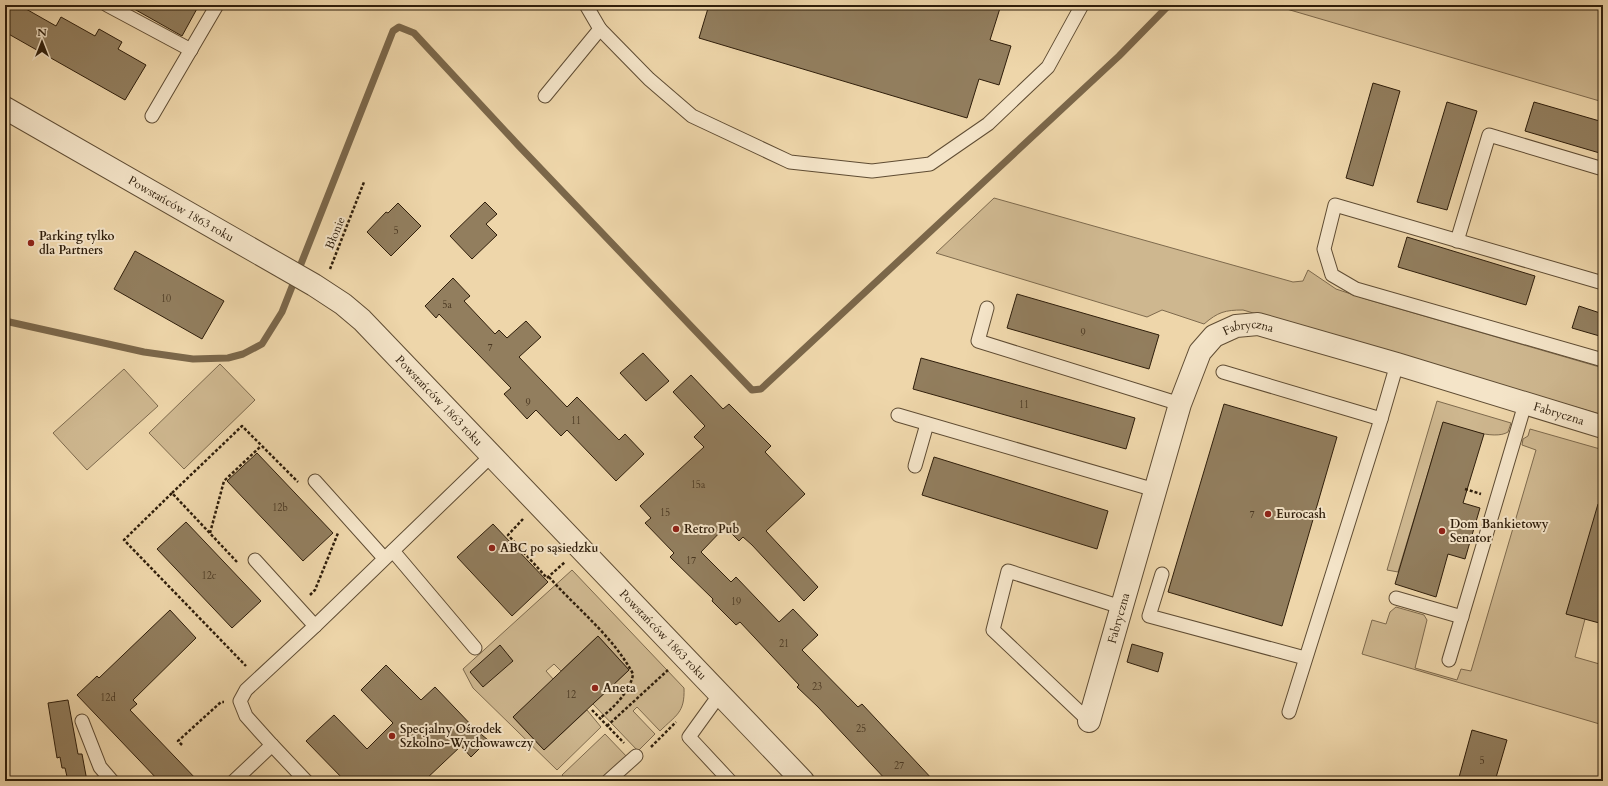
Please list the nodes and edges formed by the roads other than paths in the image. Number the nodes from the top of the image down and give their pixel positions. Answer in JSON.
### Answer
{"nodes":[{"id":1,"x":107,"y":5,"type":"edge"},
{"id":2,"x":217,"y":5,"type":"edge"},
{"id":3,"x":586,"y":5,"type":"edge"},
{"id":4,"x":1082,"y":5,"type":"edge"},
{"id":5,"x":600,"y":29,"type":"junction"},
{"id":6,"x":192,"y":50,"type":"junction"},
{"id":7,"x":545,"y":96,"type":"dead end"},
{"id":8,"x":5,"y":108,"type":"edge"},
{"id":9,"x":152,"y":116,"type":"dead end"},
{"id":10,"x":1603,"y":168,"type":"edge"},
{"id":11,"x":1457,"y":241,"type":"junction"},
{"id":12,"x":1603,"y":282,"type":"edge"},
{"id":13,"x":987,"y":308,"type":"dead end"},
{"id":14,"x":1603,"y":360,"type":"edge"},
{"id":15,"x":1397,"y":364,"type":"junction"},
{"id":16,"x":1223,"y":372,"type":"dead end"},
{"id":17,"x":1180,"y":404,"type":"junction"},
{"id":18,"x":1525,"y":404,"type":"junction"},
{"id":19,"x":898,"y":415,"type":"dead end"},
{"id":20,"x":1381,"y":419,"type":"junction"},
{"id":21,"x":927,"y":424,"type":"junction"},
{"id":22,"x":1603,"y":427,"type":"edge"},
{"id":23,"x":492,"y":455,"type":"junction"},
{"id":24,"x":915,"y":466,"type":"dead end"},
{"id":25,"x":315,"y":481,"type":"dead end"},
{"id":26,"x":1155,"y":490,"type":"junction"},
{"id":27,"x":388,"y":555,"type":"junction"},
{"id":28,"x":255,"y":560,"type":"dead end"},
{"id":29,"x":1162,"y":574,"type":"dead end"},
{"id":30,"x":1396,"y":598,"type":"dead end"},
{"id":31,"x":1121,"y":607,"type":"junction"},
{"id":32,"x":1462,"y":617,"type":"junction"},
{"id":33,"x":315,"y":626,"type":"junction"},
{"id":34,"x":475,"y":648,"type":"dead end"},
{"id":35,"x":1306,"y":658,"type":"junction"},
{"id":36,"x":1449,"y":660,"type":"dead end"},
{"id":37,"x":720,"y":694,"type":"junction"},
{"id":38,"x":1289,"y":712,"type":"dead end"},
{"id":39,"x":82,"y":721,"type":"dead end"},
{"id":40,"x":1089,"y":721,"type":"joint"},
{"id":41,"x":272,"y":745,"type":"junction"},
{"id":42,"x":636,"y":756,"type":"road end"},
{"id":43,"x":112,"y":781,"type":"edge"},
{"id":44,"x":234,"y":781,"type":"edge"},
{"id":45,"x":306,"y":781,"type":"edge"},
{"id":46,"x":608,"y":781,"type":"edge"},
{"id":47,"x":730,"y":781,"type":"edge"},
{"id":48,"x":803,"y":781,"type":"edge"}],
"edges":[{"from":1,"to":6,"type":"lane"},
{"from":2,"to":6,"type":"lane"},
{"from":3,"to":5,"type":"lane"},
{"from":4,"to":5,"type":"lane"},
{"from":5,"to":7,"type":"lane"},
{"from":6,"to":9,"type":"lane"},
{"from":8,"to":23,"type":"street","name":"Powstańców 1863 roku"},
{"from":10,"to":11,"type":"lane"},
{"from":11,"to":12,"type":"lane"},
{"from":11,"to":14,"type":"lane"},
{"from":13,"to":17,"type":"lane"},
{"from":15,"to":17,"type":"street","name":"Fabryczna"},
{"from":15,"to":18,"type":"street","name":"Fabryczna"},
{"from":15,"to":20,"type":"lane"},
{"from":16,"to":20,"type":"lane"},
{"from":17,"to":26,"type":"street","name":"Fabryczna"},
{"from":18,"to":22,"type":"street","name":"Fabryczna"},
{"from":18,"to":32,"type":"lane"},
{"from":19,"to":21,"type":"lane"},
{"from":20,"to":35,"type":"lane"},
{"from":21,"to":24,"type":"lane"},
{"from":21,"to":26,"type":"lane"},
{"from":23,"to":27,"type":"lane"},
{"from":23,"to":37,"type":"street","name":"Powstańców 1863 roku"},
{"from":25,"to":27,"type":"lane"},
{"from":26,"to":31,"type":"street","name":"Fabryczna"},
{"from":27,"to":33,"type":"lane"},
{"from":27,"to":34,"type":"lane"},
{"from":28,"to":33,"type":"lane"},
{"from":29,"to":35,"type":"lane"},
{"from":30,"to":32,"type":"lane"},
{"from":31,"to":40,"type":"street","name":"Fabryczna"},
{"from":31,"to":40,"type":"lane"},
{"from":32,"to":36,"type":"lane"},
{"from":33,"to":41,"type":"lane"},
{"from":35,"to":38,"type":"lane"},
{"from":37,"to":47,"type":"lane"},
{"from":37,"to":48,"type":"street","name":"Powstańców 1863 roku"},
{"from":39,"to":43,"type":"lane"},
{"from":41,"to":44,"type":"lane"},
{"from":41,"to":45,"type":"lane"},
{"from":42,"to":46,"type":"lane"}]}
